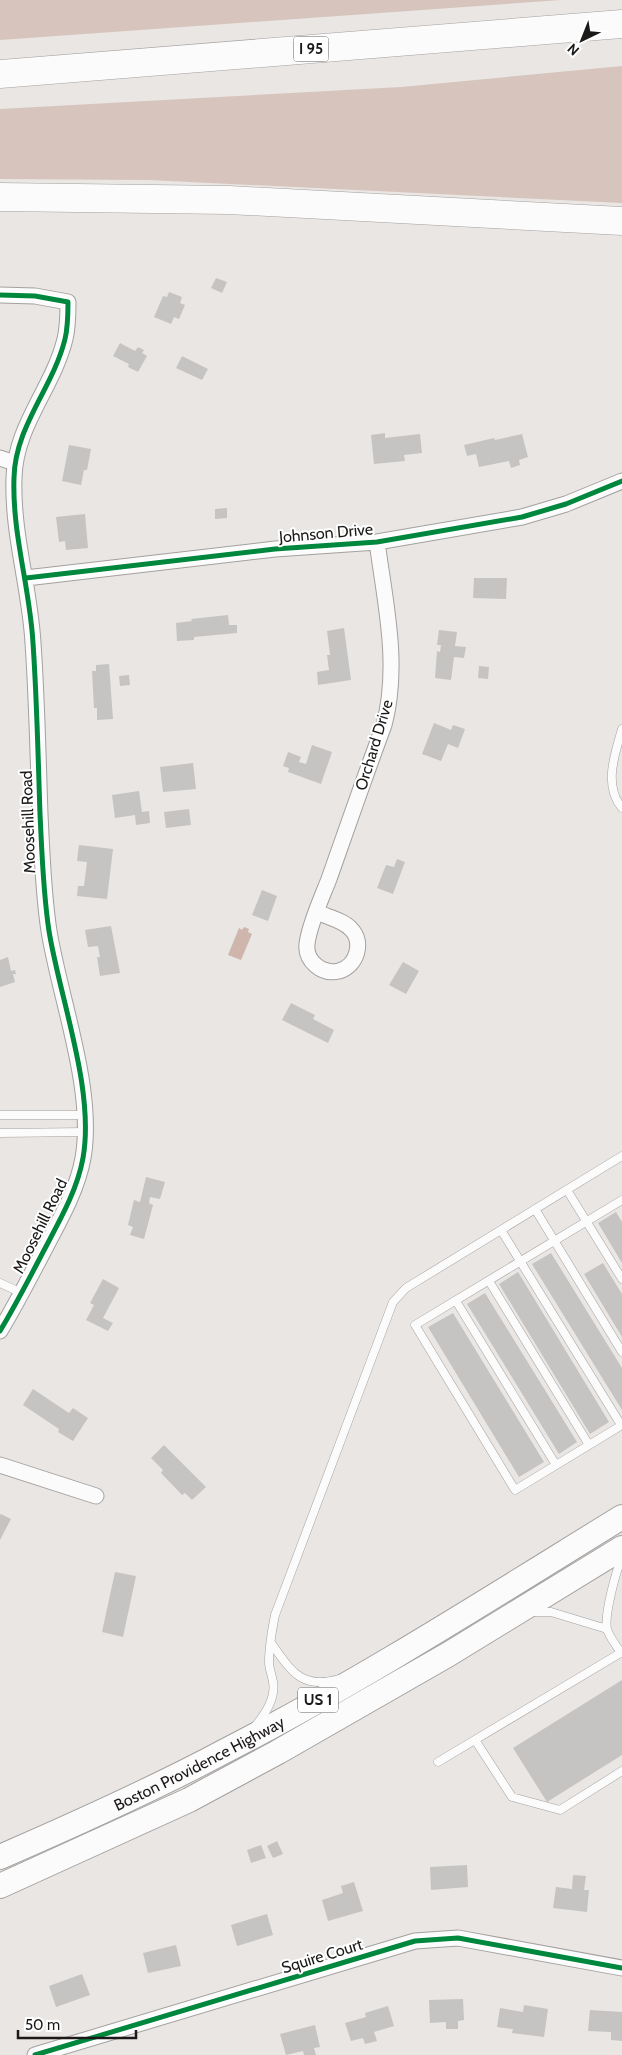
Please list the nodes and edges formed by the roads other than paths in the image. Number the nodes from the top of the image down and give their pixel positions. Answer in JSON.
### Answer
{"nodes":[{"id":1,"x":622,"y":24,"type":"edge"},
{"id":2,"x":0,"y":74,"type":"edge"},
{"id":3,"x":0,"y":197,"type":"edge"},
{"id":4,"x":622,"y":221,"type":"edge"},
{"id":5,"x":0,"y":295,"type":"edge"},
{"id":6,"x":0,"y":458,"type":"edge"},
{"id":7,"x":15,"y":463,"type":"junction"},
{"id":8,"x":622,"y":482,"type":"edge"},
{"id":9,"x":377,"y":542,"type":"junction"},
{"id":10,"x":26,"y":578,"type":"junction"},
{"id":11,"x":622,"y":729,"type":"edge"},
{"id":12,"x":622,"y":808,"type":"edge"},
{"id":13,"x":317,"y":912,"type":"dead end"},
{"id":14,"x":0,"y":1115,"type":"edge"},
{"id":15,"x":85,"y":1116,"type":"junction"},
{"id":16,"x":85,"y":1132,"type":"junction"},
{"id":17,"x":0,"y":1133,"type":"edge"},
{"id":18,"x":622,"y":1156,"type":"edge"},
{"id":19,"x":567,"y":1190,"type":"junction"},
{"id":20,"x":621,"y":1203,"type":"edge"},
{"id":21,"x":535,"y":1210,"type":"junction"},
{"id":22,"x":587,"y":1221,"type":"junction"},
{"id":23,"x":501,"y":1230,"type":"junction"},
{"id":24,"x":554,"y":1241,"type":"junction"},
{"id":25,"x":520,"y":1261,"type":"junction"},
{"id":26,"x":622,"y":1279,"type":"edge"},
{"id":27,"x":489,"y":1281,"type":"junction"},
{"id":28,"x":0,"y":1283,"type":"edge"},
{"id":29,"x":22,"y":1293,"type":"junction"},
{"id":30,"x":456,"y":1301,"type":"junction"},
{"id":31,"x":0,"y":1331,"type":"edge"},
{"id":32,"x":622,"y":1352,"type":"edge"},
{"id":33,"x":622,"y":1425,"type":"edge"},
{"id":34,"x":589,"y":1445,"type":"junction"},
{"id":35,"x":0,"y":1464,"type":"edge"},
{"id":36,"x":556,"y":1465,"type":"junction"},
{"id":37,"x":96,"y":1496,"type":"dead end"},
{"id":38,"x":622,"y":1518,"type":"edge"},
{"id":39,"x":622,"y":1548,"type":"edge"},
{"id":40,"x":622,"y":1557,"type":"edge"},
{"id":41,"x":519,"y":1611,"type":"junction"},
{"id":42,"x":607,"y":1630,"type":"junction"},
{"id":43,"x":271,"y":1642,"type":"junction"},
{"id":44,"x":621,"y":1652,"type":"edge"},
{"id":45,"x":366,"y":1672,"type":"junction"},
{"id":46,"x":475,"y":1740,"type":"junction"},
{"id":47,"x":237,"y":1745,"type":"junction"},
{"id":48,"x":438,"y":1762,"type":"dead end"},
{"id":49,"x":622,"y":1771,"type":"edge"},
{"id":50,"x":0,"y":1857,"type":"edge"},
{"id":51,"x":0,"y":1886,"type":"edge"},
{"id":52,"x":622,"y":1968,"type":"edge"},
{"id":53,"x":35,"y":2055,"type":"edge"}],
"edges":[{"from":1,"to":2,"type":"highway","number":"I 95"},
{"from":3,"to":4,"type":"highway"},
{"from":5,"to":7,"type":"street","name":"Moosehill Road"},
{"from":6,"to":7,"type":"street"},
{"from":7,"to":10,"type":"street","name":"Moosehill Road"},
{"from":8,"to":9,"type":"street","name":"Johnson Drive"},
{"from":9,"to":10,"type":"street","name":"Johnson Drive"},
{"from":9,"to":13,"type":"street","name":"Orchard Drive"},
{"from":10,"to":15,"type":"street","name":"Moosehill Road"},
{"from":11,"to":12,"type":"lane"},
{"from":14,"to":15,"type":"lane"},
{"from":15,"to":16,"type":"street","name":"Moosehill Road"},
{"from":16,"to":17,"type":"lane"},
{"from":16,"to":29,"type":"street","name":"Moosehill Road"},
{"from":18,"to":19,"type":"lane"},
{"from":19,"to":21,"type":"lane"},
{"from":19,"to":22,"type":"lane"},
{"from":20,"to":22,"type":"lane"},
{"from":21,"to":23,"type":"lane"},
{"from":21,"to":24,"type":"lane"},
{"from":22,"to":24,"type":"lane"},
{"from":22,"to":26,"type":"lane"},
{"from":23,"to":25,"type":"lane"},
{"from":23,"to":43,"type":"lane"},
{"from":24,"to":25,"type":"lane"},
{"from":24,"to":32,"type":"lane"},
{"from":25,"to":27,"type":"lane"},
{"from":25,"to":33,"type":"lane"},
{"from":27,"to":30,"type":"lane"},
{"from":27,"to":34,"type":"lane"},
{"from":28,"to":29,"type":"lane"},
{"from":29,"to":31,"type":"street","name":"Moosehill Road"},
{"from":30,"to":36,"type":"lane"},
{"from":30,"to":36,"type":"lane"},
{"from":33,"to":34,"type":"lane"},
{"from":34,"to":36,"type":"lane"},
{"from":35,"to":37,"type":"street"},
{"from":38,"to":45,"type":"main road","name":"Boston Providence Highway","number":"US 1"},
{"from":39,"to":41,"type":"main road","name":"Boston Providence Highway","number":"US 1"},
{"from":40,"to":42,"type":"lane"},
{"from":41,"to":42,"type":"lane"},
{"from":41,"to":51,"type":"main road","name":"Boston Providence Highway","number":"US 1"},
{"from":42,"to":44,"type":"lane"},
{"from":43,"to":45,"type":"lane"},
{"from":43,"to":47,"type":"lane"},
{"from":44,"to":46,"type":"lane"},
{"from":45,"to":47,"type":"main road","name":"Boston Providence Highway","number":"US 1"},
{"from":46,"to":48,"type":"lane"},
{"from":46,"to":49,"type":"lane"},
{"from":47,"to":50,"type":"main road","name":"Boston Providence Highway","number":"US 1"},
{"from":52,"to":53,"type":"street","name":"Squire Court"}]}
